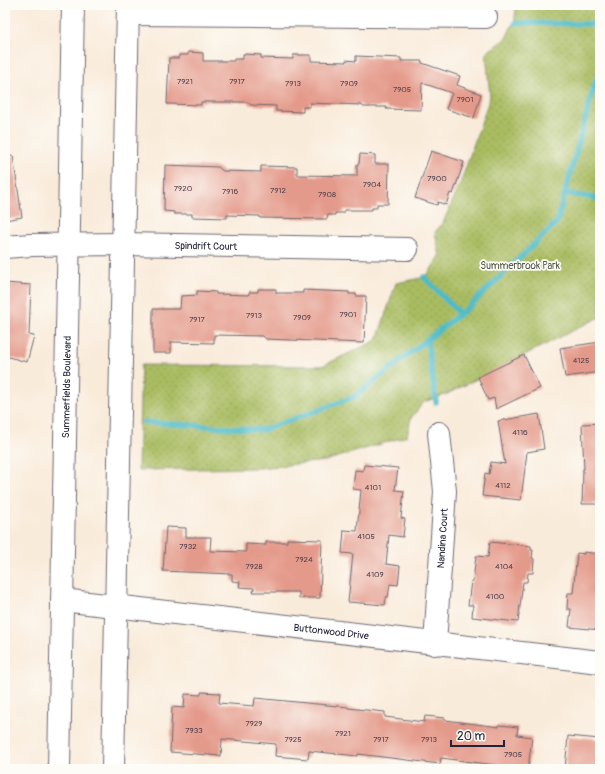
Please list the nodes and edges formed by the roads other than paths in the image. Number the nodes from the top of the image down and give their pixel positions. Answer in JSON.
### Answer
{"nodes":[{"id":1,"x":73,"y":5,"type":"edge"},
{"id":2,"x":128,"y":10,"type":"edge"},
{"id":3,"x":486,"y":17,"type":"dead end"},
{"id":4,"x":123,"y":244,"type":"junction"},
{"id":5,"x":69,"y":245,"type":"junction"},
{"id":6,"x":5,"y":247,"type":"edge"},
{"id":7,"x":407,"y":249,"type":"dead end"},
{"id":8,"x":439,"y":433,"type":"dead end"},
{"id":9,"x":62,"y":600,"type":"junction"},
{"id":10,"x":116,"y":607,"type":"junction"},
{"id":11,"x":435,"y":644,"type":"junction"},
{"id":12,"x":600,"y":662,"type":"edge"},
{"id":13,"x":59,"y":769,"type":"edge"},
{"id":14,"x":113,"y":769,"type":"edge"}],
"edges":[{"from":1,"to":5,"type":"street","name":"Summerfields Boulevard"},
{"from":2,"to":3,"type":"street"},
{"from":2,"to":4,"type":"street"},
{"from":4,"to":5,"type":"street","name":"Spindrift Court"},
{"from":4,"to":7,"type":"street","name":"Spindrift Court"},
{"from":4,"to":10,"type":"street"},
{"from":5,"to":6,"type":"street","name":"Spindrift Court"},
{"from":5,"to":9,"type":"street","name":"Summerfields Boulevard"},
{"from":8,"to":11,"type":"street","name":"Nandina Court"},
{"from":9,"to":10,"type":"street","name":"Buttonwood Drive"},
{"from":9,"to":13,"type":"street","name":"Summerfields Boulevard"},
{"from":10,"to":11,"type":"street","name":"Buttonwood Drive"},
{"from":10,"to":14,"type":"street"},
{"from":11,"to":12,"type":"street","name":"Buttonwood Drive"}]}
